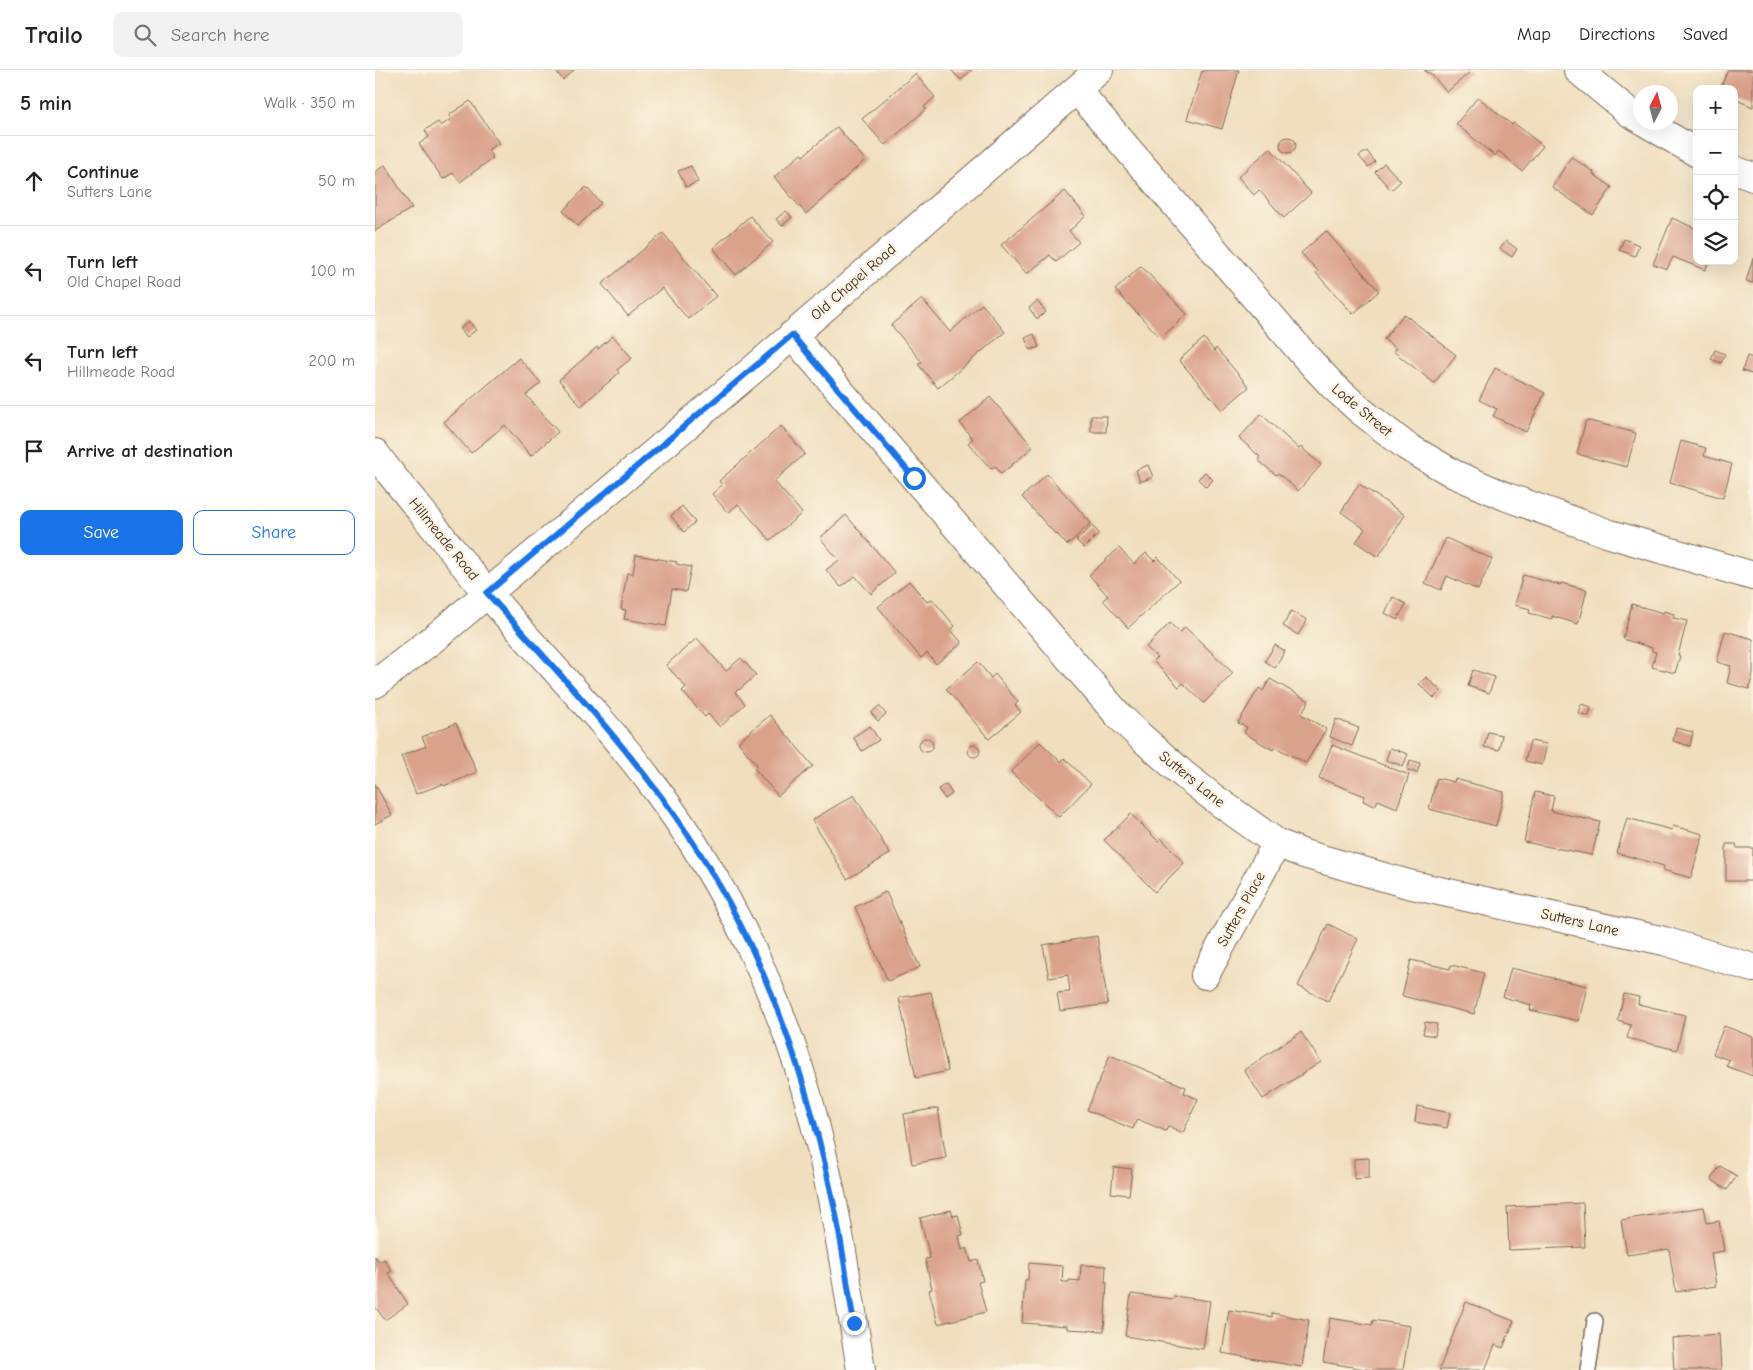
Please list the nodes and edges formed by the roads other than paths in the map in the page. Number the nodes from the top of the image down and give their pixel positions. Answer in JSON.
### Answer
{"nodes":[{"id":1,"x":1099,"y":70,"type":"edge"},
{"id":2,"x":1578,"y":70,"type":"edge"},
{"id":3,"x":1077,"y":90,"type":"junction"},
{"id":4,"x":1633,"y":115,"type":"edge"},
{"id":5,"x":1659,"y":130,"type":"edge"},
{"id":6,"x":1693,"y":150,"type":"edge"},
{"id":7,"x":1738,"y":171,"type":"edge"},
{"id":8,"x":1753,"y":177,"type":"edge"},
{"id":9,"x":792,"y":335,"type":"junction"},
{"id":10,"x":375,"y":452,"type":"edge"},
{"id":11,"x":1753,"y":576,"type":"edge"},
{"id":12,"x":487,"y":593,"type":"junction"},
{"id":13,"x":375,"y":684,"type":"edge"},
{"id":14,"x":1277,"y":843,"type":"junction"},
{"id":15,"x":1753,"y":968,"type":"edge"},
{"id":16,"x":1205,"y":975,"type":"dead end"},
{"id":17,"x":1595,"y":1321,"type":"dead end"},
{"id":18,"x":861,"y":1370,"type":"edge"},
{"id":19,"x":1588,"y":1370,"type":"edge"}],
"edges":[{"from":1,"to":3,"type":"street","name":"Old Chapel Road"},
{"from":2,"to":4,"type":"street"},
{"from":3,"to":9,"type":"street","name":"Old Chapel Road"},
{"from":3,"to":11,"type":"street","name":"Lode Street"},
{"from":5,"to":6,"type":"street"},
{"from":7,"to":8,"type":"street"},
{"from":9,"to":12,"type":"street","name":"Old Chapel Road"},
{"from":9,"to":14,"type":"street","name":"Sutters Lane"},
{"from":10,"to":12,"type":"street","name":"Hillmeade Road"},
{"from":12,"to":13,"type":"street","name":"Old Chapel Road"},
{"from":12,"to":18,"type":"street","name":"Hillmeade Road"},
{"from":14,"to":15,"type":"street","name":"Sutters Lane"},
{"from":14,"to":16,"type":"street","name":"Sutters Place"},
{"from":17,"to":19,"type":"lane"}]}
